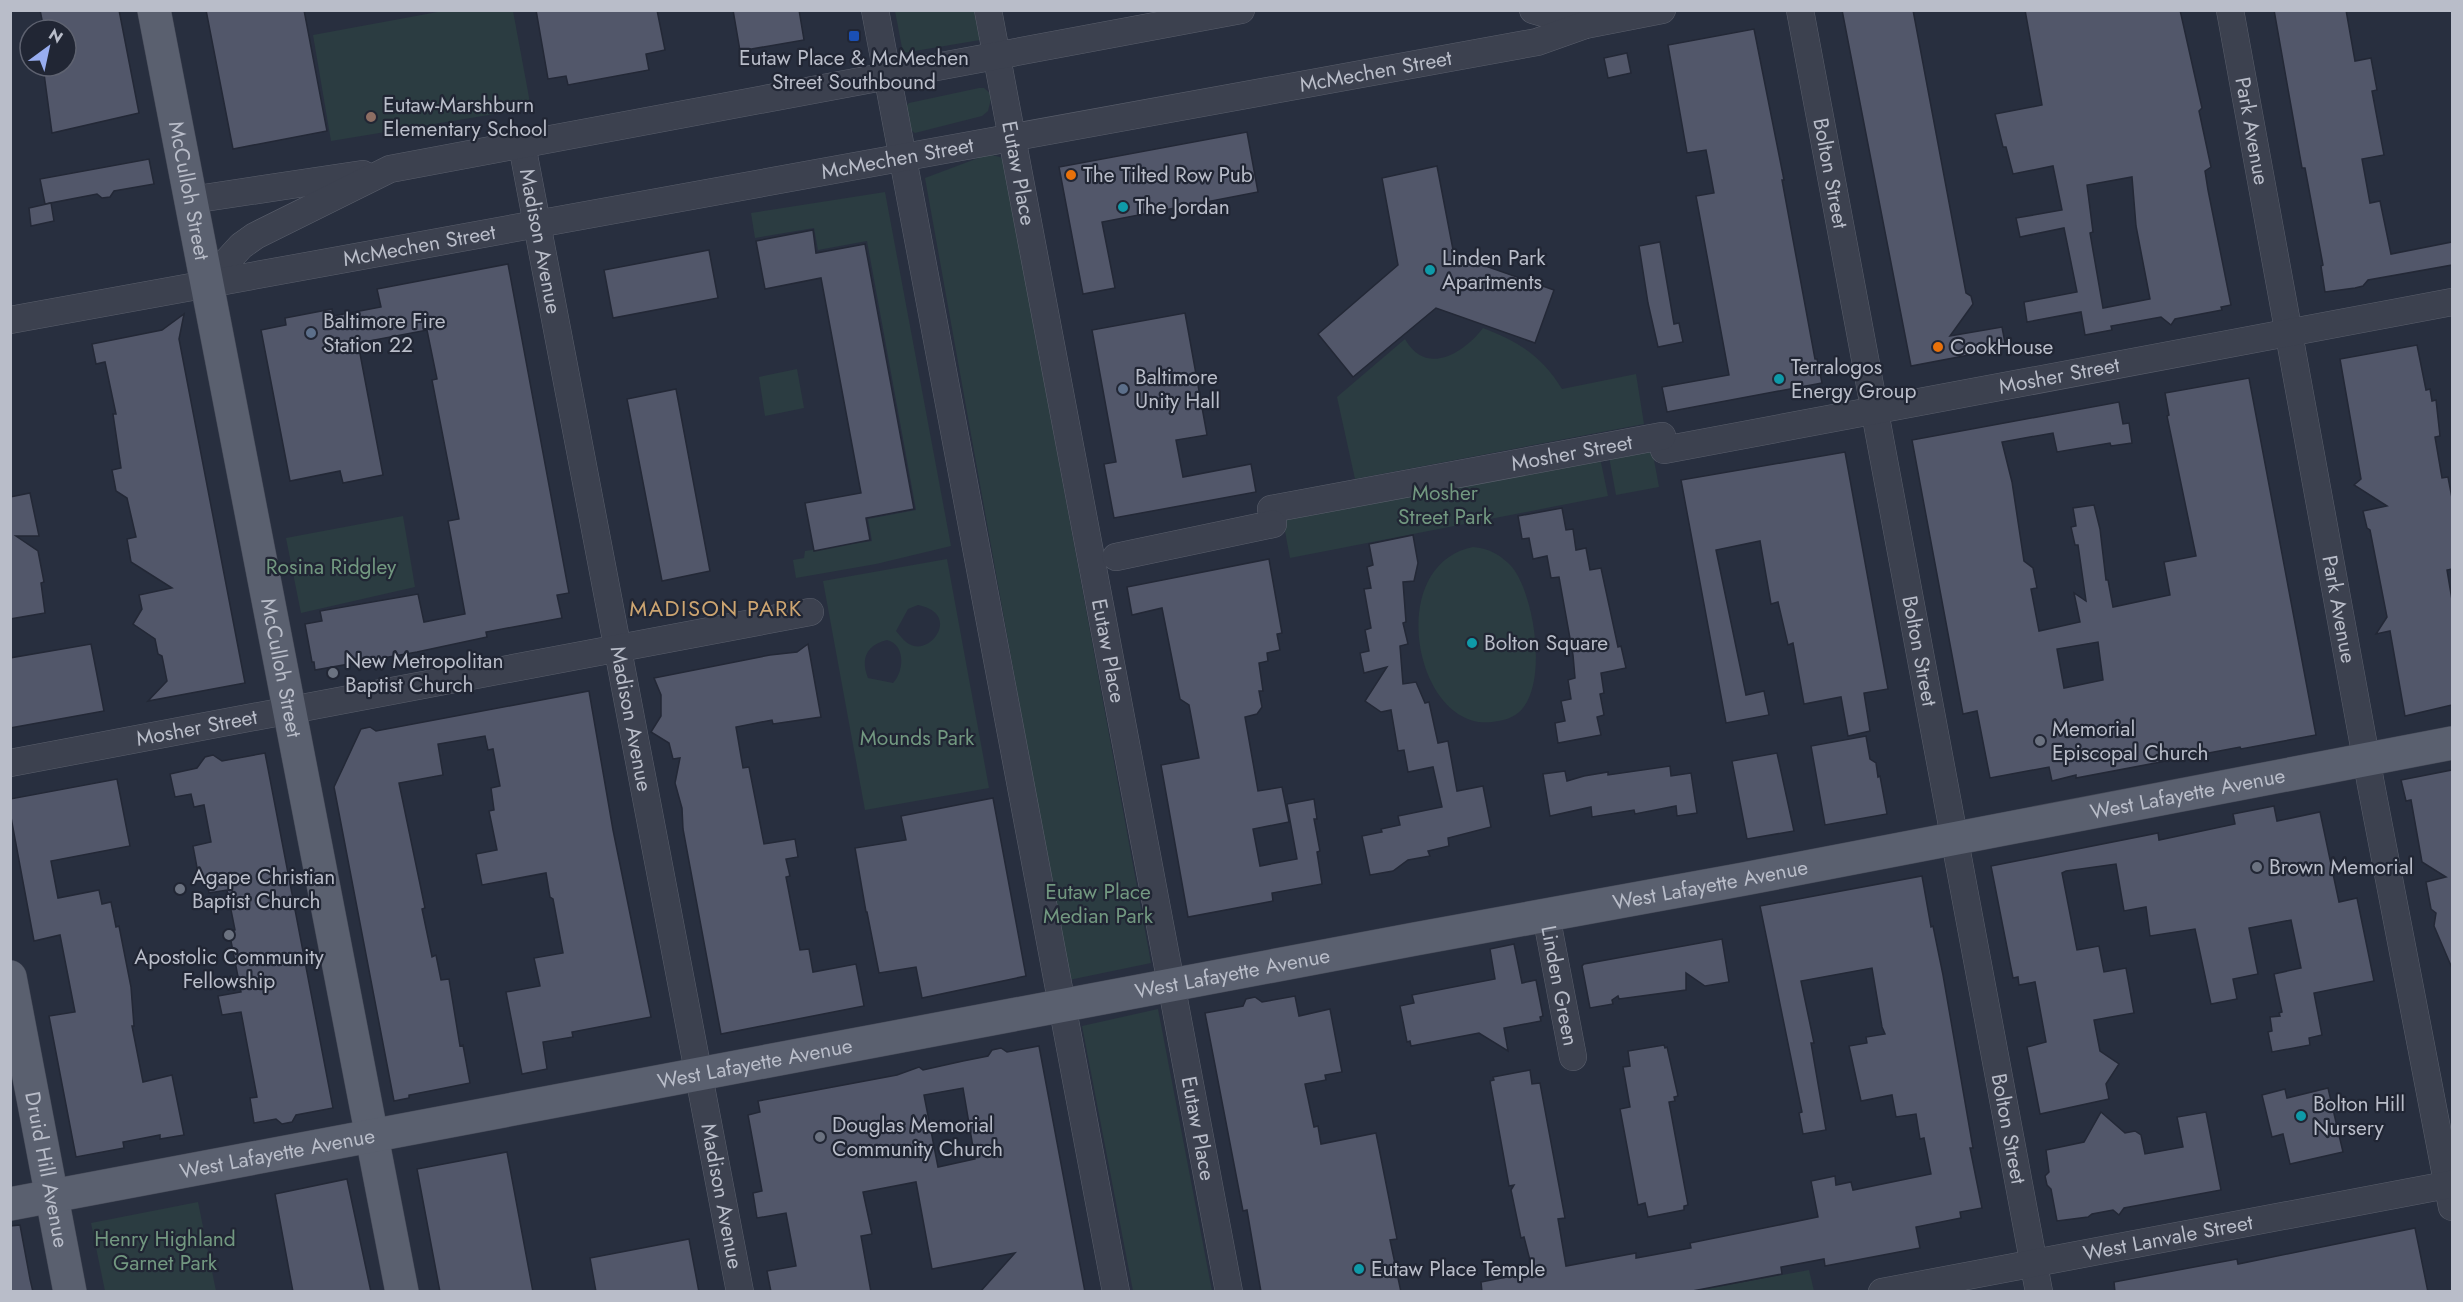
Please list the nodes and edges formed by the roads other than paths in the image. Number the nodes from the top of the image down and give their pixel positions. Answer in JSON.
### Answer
{"nodes":[{"id":1,"x":154,"y":10,"type":"edge"},
{"id":2,"x":875,"y":10,"type":"edge"},
{"id":3,"x":988,"y":10,"type":"edge"},
{"id":4,"x":1242,"y":10,"type":"edge"},
{"id":5,"x":1533,"y":10,"type":"edge"},
{"id":6,"x":1662,"y":10,"type":"edge"},
{"id":7,"x":1800,"y":10,"type":"edge"},
{"id":8,"x":2230,"y":10,"type":"edge"},
{"id":9,"x":1585,"y":25,"type":"junction"},
{"id":10,"x":997,"y":57,"type":"junction"},
{"id":11,"x":888,"y":78,"type":"junction"},
{"id":12,"x":1013,"y":137,"type":"junction"},
{"id":13,"x":522,"y":145,"type":"junction"},
{"id":14,"x":903,"y":157,"type":"junction"},
{"id":15,"x":390,"y":170,"type":"junction"},
{"id":16,"x":191,"y":200,"type":"junction"},
{"id":17,"x":537,"y":226,"type":"junction"},
{"id":18,"x":207,"y":283,"type":"junction"},
{"id":19,"x":2452,"y":302,"type":"edge"},
{"id":20,"x":10,"y":320,"type":"edge"},
{"id":21,"x":2289,"y":333,"type":"junction"},
{"id":22,"x":1875,"y":410,"type":"junction"},
{"id":23,"x":1116,"y":557,"type":"dead end"},
{"id":24,"x":810,"y":612,"type":"dead end"},
{"id":25,"x":618,"y":648,"type":"junction"},
{"id":26,"x":289,"y":711,"type":"junction"},
{"id":27,"x":2452,"y":743,"type":"edge"},
{"id":28,"x":2367,"y":759,"type":"junction"},
{"id":29,"x":10,"y":763,"type":"edge"},
{"id":30,"x":1954,"y":837,"type":"junction"},
{"id":31,"x":1546,"y":915,"type":"junction"},
{"id":32,"x":10,"y":977,"type":"edge"},
{"id":33,"x":1173,"y":985,"type":"junction"},
{"id":34,"x":1063,"y":1005,"type":"junction"},
{"id":35,"x":1573,"y":1057,"type":"dead end"},
{"id":36,"x":698,"y":1074,"type":"junction"},
{"id":37,"x":372,"y":1136,"type":"junction"},
{"id":38,"x":2451,"y":1192,"type":"edge"},
{"id":39,"x":52,"y":1196,"type":"junction"},
{"id":40,"x":10,"y":1204,"type":"edge"},
{"id":41,"x":2034,"y":1263,"type":"junction"},
{"id":42,"x":70,"y":1292,"type":"edge"},
{"id":43,"x":402,"y":1292,"type":"edge"},
{"id":44,"x":740,"y":1292,"type":"edge"},
{"id":45,"x":1116,"y":1292,"type":"edge"},
{"id":46,"x":1229,"y":1292,"type":"edge"},
{"id":47,"x":1882,"y":1292,"type":"edge"},
{"id":48,"x":2039,"y":1292,"type":"edge"}],
"edges":[{"from":1,"to":16,"type":"main road","name":"McCulloh Street"},
{"from":2,"to":11,"type":"street"},
{"from":3,"to":10,"type":"street","name":"Eutaw Place"},
{"from":4,"to":10,"type":"street"},
{"from":5,"to":9,"type":"street","name":"McMechen Street"},
{"from":6,"to":9,"type":"street","name":"McMechen Street"},
{"from":7,"to":22,"type":"street","name":"Bolton Street"},
{"from":8,"to":21,"type":"street","name":"Park Avenue"},
{"from":9,"to":12,"type":"street","name":"McMechen Street"},
{"from":10,"to":11,"type":"street"},
{"from":10,"to":12,"type":"street","name":"Eutaw Place"},
{"from":11,"to":13,"type":"street"},
{"from":11,"to":14,"type":"street"},
{"from":12,"to":14,"type":"street","name":"McMechen Street"},
{"from":12,"to":33,"type":"street","name":"Eutaw Place"},
{"from":13,"to":15,"type":"street"},
{"from":13,"to":17,"type":"street","name":"Madison Avenue"},
{"from":14,"to":17,"type":"street","name":"McMechen Street"},
{"from":14,"to":34,"type":"street"},
{"from":15,"to":16,"type":"street"},
{"from":15,"to":18,"type":"street"},
{"from":16,"to":18,"type":"main road","name":"McCulloh Street"},
{"from":17,"to":18,"type":"street","name":"McMechen Street"},
{"from":17,"to":25,"type":"street","name":"Madison Avenue"},
{"from":18,"to":20,"type":"street","name":"McMechen Street"},
{"from":18,"to":26,"type":"main road","name":"McCulloh Street"},
{"from":19,"to":21,"type":"street","name":"Mosher Street"},
{"from":21,"to":22,"type":"street","name":"Mosher Street"},
{"from":21,"to":28,"type":"street","name":"Park Avenue"},
{"from":22,"to":23,"type":"street","name":"Mosher Street"},
{"from":22,"to":30,"type":"street","name":"Bolton Street"},
{"from":24,"to":25,"type":"street","name":"Mosher Street"},
{"from":25,"to":26,"type":"street","name":"Mosher Street"},
{"from":25,"to":36,"type":"street","name":"Madison Avenue"},
{"from":26,"to":29,"type":"street","name":"Mosher Street"},
{"from":26,"to":37,"type":"main road","name":"McCulloh Street"},
{"from":27,"to":28,"type":"main road","name":"West Lafayette Avenue"},
{"from":28,"to":30,"type":"main road","name":"West Lafayette Avenue"},
{"from":28,"to":38,"type":"street","name":"Park Avenue"},
{"from":30,"to":31,"type":"main road","name":"West Lafayette Avenue"},
{"from":30,"to":41,"type":"street","name":"Bolton Street"},
{"from":31,"to":33,"type":"main road","name":"West Lafayette Avenue"},
{"from":31,"to":35,"type":"street","name":"Linden Green"},
{"from":32,"to":39,"type":"main road","name":"Druid Hill Avenue"},
{"from":33,"to":34,"type":"main road","name":"West Lafayette Avenue"},
{"from":33,"to":46,"type":"street","name":"Eutaw Place"},
{"from":34,"to":36,"type":"main road","name":"West Lafayette Avenue"},
{"from":34,"to":45,"type":"street"},
{"from":36,"to":37,"type":"main road","name":"West Lafayette Avenue"},
{"from":36,"to":44,"type":"street","name":"Madison Avenue"},
{"from":37,"to":39,"type":"main road","name":"West Lafayette Avenue"},
{"from":37,"to":43,"type":"main road","name":"McCulloh Street"},
{"from":38,"to":41,"type":"street","name":"West Lanvale Street"},
{"from":39,"to":40,"type":"main road","name":"West Lafayette Avenue"},
{"from":39,"to":42,"type":"main road","name":"Druid Hill Avenue"},
{"from":41,"to":47,"type":"street","name":"West Lanvale Street"},
{"from":41,"to":48,"type":"street","name":"Bolton Street"}]}
